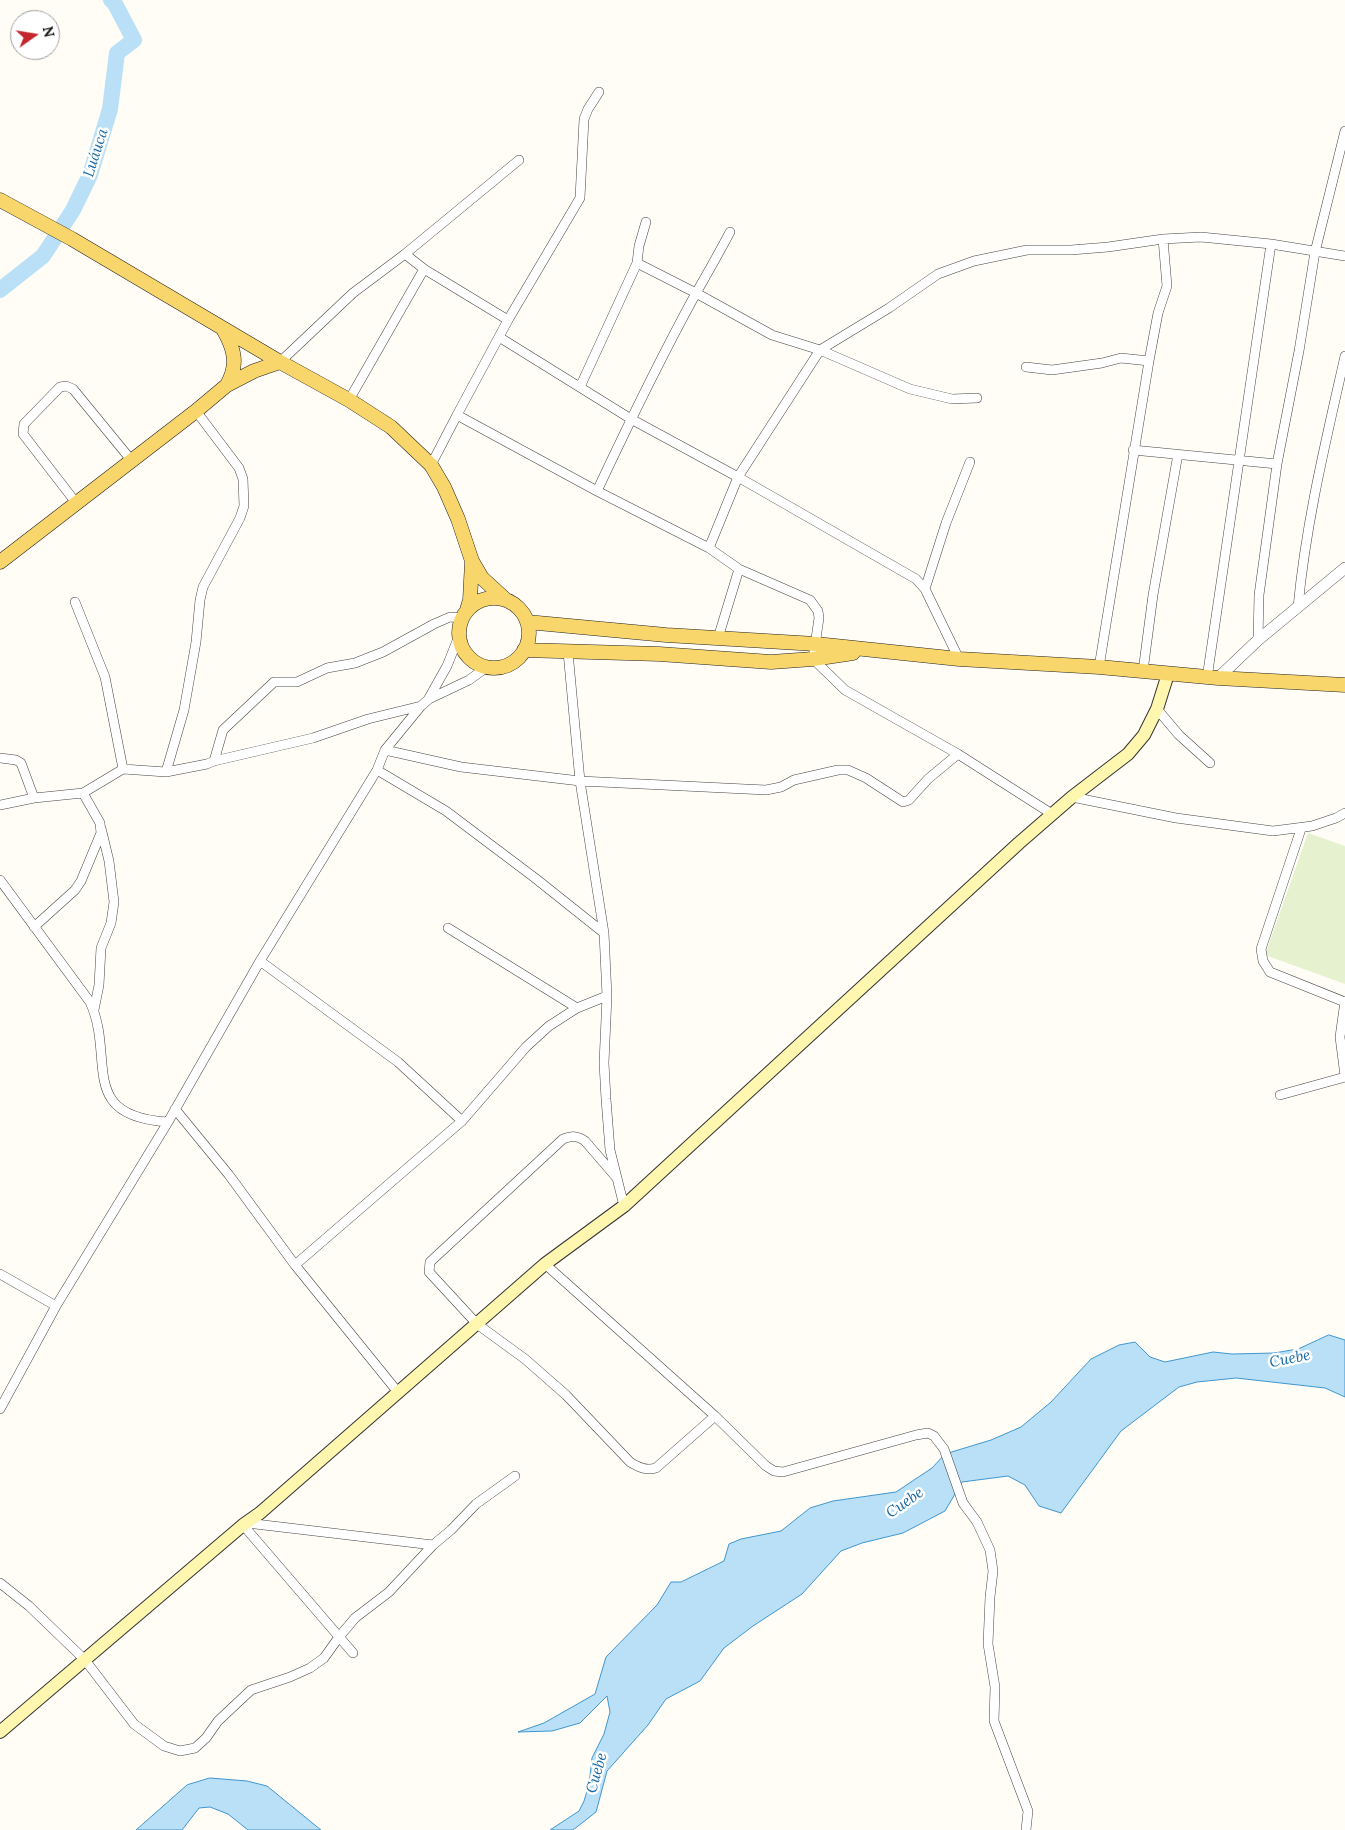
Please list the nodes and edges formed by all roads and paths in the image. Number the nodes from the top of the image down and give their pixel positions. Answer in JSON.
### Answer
{"nodes":[{"id":1,"x":599,"y":92,"type":"dead end"},
{"id":2,"x":1345,"y":131,"type":"edge"},
{"id":3,"x":519,"y":160,"type":"dead end"},
{"id":4,"x":1341,"y":167,"type":"edge"},
{"id":5,"x":0,"y":200,"type":"edge"},
{"id":6,"x":646,"y":222,"type":"dead end"},
{"id":7,"x":730,"y":232,"type":"dead end"},
{"id":8,"x":1163,"y":239,"type":"junction"},
{"id":9,"x":1271,"y":244,"type":"junction"},
{"id":10,"x":1315,"y":252,"type":"junction"},
{"id":11,"x":404,"y":254,"type":"junction"},
{"id":12,"x":1345,"y":256,"type":"edge"},
{"id":13,"x":637,"y":263,"type":"junction"},
{"id":14,"x":424,"y":270,"type":"junction"},
{"id":15,"x":696,"y":293,"type":"junction"},
{"id":16,"x":508,"y":320,"type":"junction"},
{"id":17,"x":222,"y":328,"type":"junction"},
{"id":18,"x":499,"y":337,"type":"junction"},
{"id":19,"x":820,"y":350,"type":"junction"},
{"id":20,"x":1345,"y":356,"type":"edge"},
{"id":21,"x":1149,"y":361,"type":"junction"},
{"id":22,"x":280,"y":362,"type":"junction"},
{"id":23,"x":1026,"y":367,"type":"dead end"},
{"id":24,"x":227,"y":385,"type":"junction"},
{"id":25,"x":580,"y":387,"type":"junction"},
{"id":26,"x":977,"y":398,"type":"dead end"},
{"id":27,"x":349,"y":400,"type":"junction"},
{"id":28,"x":196,"y":411,"type":"junction"},
{"id":29,"x":457,"y":415,"type":"junction"},
{"id":30,"x":631,"y":419,"type":"junction"},
{"id":31,"x":1133,"y":450,"type":"junction"},
{"id":32,"x":1178,"y":454,"type":"junction"},
{"id":33,"x":1239,"y":459,"type":"junction"},
{"id":34,"x":132,"y":461,"type":"junction"},
{"id":35,"x":970,"y":462,"type":"dead end"},
{"id":36,"x":1277,"y":464,"type":"junction"},
{"id":37,"x":431,"y":465,"type":"junction"},
{"id":38,"x":738,"y":477,"type":"junction"},
{"id":39,"x":597,"y":491,"type":"junction"},
{"id":40,"x":77,"y":504,"type":"junction"},
{"id":41,"x":709,"y":548,"type":"junction"},
{"id":42,"x":472,"y":561,"type":"junction"},
{"id":43,"x":0,"y":562,"type":"edge"},
{"id":44,"x":1345,"y":568,"type":"edge"},
{"id":45,"x":739,"y":569,"type":"junction"},
{"id":46,"x":925,"y":588,"type":"junction"},
{"id":47,"x":506,"y":600,"type":"junction"},
{"id":48,"x":74,"y":602,"type":"dead end"},
{"id":49,"x":1298,"y":607,"type":"junction"},
{"id":50,"x":465,"y":614,"type":"junction"},
{"id":51,"x":527,"y":622,"type":"junction"},
{"id":52,"x":459,"y":636,"type":"junction"},
{"id":53,"x":718,"y":638,"type":"junction"},
{"id":54,"x":1258,"y":640,"type":"junction"},
{"id":55,"x":816,"y":644,"type":"junction"},
{"id":56,"x":524,"y":650,"type":"junction"},
{"id":57,"x":871,"y":650,"type":"junction"},
{"id":58,"x":568,"y":652,"type":"junction"},
{"id":59,"x":813,"y":659,"type":"junction"},
{"id":60,"x":959,"y":659,"type":"junction"},
{"id":61,"x":487,"y":667,"type":"junction"},
{"id":62,"x":1099,"y":667,"type":"junction"},
{"id":63,"x":1144,"y":671,"type":"junction"},
{"id":64,"x":1168,"y":674,"type":"junction"},
{"id":65,"x":1212,"y":678,"type":"junction"},
{"id":66,"x":1345,"y":685,"type":"edge"},
{"id":67,"x":429,"y":698,"type":"junction"},
{"id":68,"x":421,"y":706,"type":"junction"},
{"id":69,"x":1157,"y":710,"type":"junction"},
{"id":70,"x":385,"y":750,"type":"junction"},
{"id":71,"x":958,"y":754,"type":"junction"},
{"id":72,"x":0,"y":758,"type":"edge"},
{"id":73,"x":214,"y":761,"type":"junction"},
{"id":74,"x":1210,"y":763,"type":"dead end"},
{"id":75,"x":123,"y":770,"type":"junction"},
{"id":76,"x":377,"y":770,"type":"junction"},
{"id":77,"x":166,"y":772,"type":"junction"},
{"id":78,"x":580,"y":781,"type":"junction"},
{"id":79,"x":83,"y":793,"type":"junction"},
{"id":80,"x":1072,"y":797,"type":"junction"},
{"id":81,"x":34,"y":798,"type":"junction"},
{"id":82,"x":0,"y":805,"type":"edge"},
{"id":83,"x":1345,"y":813,"type":"edge"},
{"id":84,"x":1052,"y":814,"type":"junction"},
{"id":85,"x":101,"y":828,"type":"junction"},
{"id":86,"x":1301,"y":829,"type":"junction"},
{"id":87,"x":0,"y":880,"type":"edge"},
{"id":88,"x":34,"y":927,"type":"junction"},
{"id":89,"x":448,"y":928,"type":"dead end"},
{"id":90,"x":604,"y":933,"type":"junction"},
{"id":91,"x":260,"y":961,"type":"junction"},
{"id":92,"x":607,"y":996,"type":"junction"},
{"id":93,"x":1345,"y":1002,"type":"edge"},
{"id":94,"x":577,"y":1008,"type":"junction"},
{"id":95,"x":94,"y":1010,"type":"junction"},
{"id":96,"x":1345,"y":1076,"type":"edge"},
{"id":97,"x":1280,"y":1095,"type":"dead end"},
{"id":98,"x":175,"y":1109,"type":"junction"},
{"id":99,"x":462,"y":1121,"type":"junction"},
{"id":100,"x":168,"y":1122,"type":"junction"},
{"id":101,"x":616,"y":1177,"type":"junction"},
{"id":102,"x":624,"y":1206,"type":"junction"},
{"id":103,"x":544,"y":1264,"type":"junction"},
{"id":104,"x":295,"y":1265,"type":"junction"},
{"id":105,"x":0,"y":1274,"type":"edge"},
{"id":106,"x":56,"y":1306,"type":"junction"},
{"id":107,"x":477,"y":1324,"type":"junction"},
{"id":108,"x":397,"y":1391,"type":"junction"},
{"id":109,"x":0,"y":1409,"type":"edge"},
{"id":110,"x":715,"y":1416,"type":"junction"},
{"id":111,"x":515,"y":1476,"type":"dead end"},
{"id":112,"x":245,"y":1524,"type":"junction"},
{"id":113,"x":432,"y":1545,"type":"junction"},
{"id":114,"x":0,"y":1583,"type":"edge"},
{"id":115,"x":339,"y":1637,"type":"junction"},
{"id":116,"x":353,"y":1653,"type":"dead end"},
{"id":117,"x":85,"y":1660,"type":"junction"},
{"id":118,"x":0,"y":1732,"type":"edge"},
{"id":119,"x":1026,"y":1830,"type":"edge"}],
"edges":[{"from":1,"to":16,"type":"street"},
{"from":2,"to":4,"type":"street"},
{"from":3,"to":11,"type":"street"},
{"from":4,"to":10,"type":"street"},
{"from":5,"to":17,"type":"main road"},
{"from":6,"to":13,"type":"street"},
{"from":7,"to":15,"type":"street"},
{"from":8,"to":9,"type":"street"},
{"from":8,"to":19,"type":"street"},
{"from":8,"to":21,"type":"street"},
{"from":9,"to":10,"type":"street"},
{"from":9,"to":33,"type":"street"},
{"from":10,"to":12,"type":"street"},
{"from":10,"to":36,"type":"street"},
{"from":11,"to":14,"type":"street"},
{"from":11,"to":22,"type":"street"},
{"from":13,"to":15,"type":"street"},
{"from":13,"to":25,"type":"street"},
{"from":14,"to":16,"type":"street"},
{"from":14,"to":27,"type":"street"},
{"from":15,"to":19,"type":"street"},
{"from":15,"to":30,"type":"street"},
{"from":16,"to":18,"type":"street"},
{"from":17,"to":22,"type":"main road"},
{"from":17,"to":24,"type":"main road"},
{"from":18,"to":25,"type":"street"},
{"from":18,"to":29,"type":"street"},
{"from":19,"to":26,"type":"street"},
{"from":19,"to":38,"type":"street"},
{"from":20,"to":49,"type":"street"},
{"from":21,"to":23,"type":"street"},
{"from":21,"to":31,"type":"street"},
{"from":22,"to":24,"type":"main road"},
{"from":22,"to":27,"type":"main road"},
{"from":24,"to":28,"type":"main road"},
{"from":25,"to":30,"type":"street"},
{"from":27,"to":37,"type":"main road"},
{"from":28,"to":34,"type":"main road"},
{"from":28,"to":77,"type":"street"},
{"from":29,"to":37,"type":"street"},
{"from":29,"to":39,"type":"street"},
{"from":30,"to":38,"type":"street"},
{"from":30,"to":39,"type":"street"},
{"from":31,"to":32,"type":"street"},
{"from":31,"to":62,"type":"street"},
{"from":32,"to":33,"type":"street"},
{"from":32,"to":63,"type":"street"},
{"from":33,"to":36,"type":"street"},
{"from":33,"to":65,"type":"street"},
{"from":34,"to":40,"type":"main road"},
{"from":34,"to":40,"type":"street"},
{"from":35,"to":46,"type":"street"},
{"from":36,"to":54,"type":"street"},
{"from":37,"to":42,"type":"main road"},
{"from":38,"to":41,"type":"street"},
{"from":38,"to":46,"type":"street"},
{"from":39,"to":41,"type":"street"},
{"from":40,"to":43,"type":"main road"},
{"from":41,"to":45,"type":"street"},
{"from":42,"to":47,"type":"main road"},
{"from":42,"to":50,"type":"main road"},
{"from":44,"to":49,"type":"street"},
{"from":45,"to":53,"type":"street"},
{"from":45,"to":55,"type":"street"},
{"from":46,"to":60,"type":"street"},
{"from":47,"to":50,"type":"main road"},
{"from":47,"to":51,"type":"main road"},
{"from":48,"to":75,"type":"street"},
{"from":49,"to":54,"type":"street"},
{"from":50,"to":52,"type":"main road"},
{"from":50,"to":73,"type":"street"},
{"from":51,"to":53,"type":"main road"},
{"from":51,"to":56,"type":"main road"},
{"from":52,"to":61,"type":"main road"},
{"from":52,"to":67,"type":"street"},
{"from":53,"to":55,"type":"main road"},
{"from":54,"to":65,"type":"street"},
{"from":55,"to":57,"type":"main road"},
{"from":55,"to":59,"type":"street"},
{"from":56,"to":58,"type":"main road"},
{"from":56,"to":61,"type":"main road"},
{"from":57,"to":59,"type":"main road"},
{"from":57,"to":60,"type":"main road"},
{"from":58,"to":59,"type":"main road"},
{"from":58,"to":78,"type":"street"},
{"from":59,"to":71,"type":"street"},
{"from":60,"to":62,"type":"main road"},
{"from":61,"to":67,"type":"street"},
{"from":62,"to":63,"type":"main road"},
{"from":63,"to":64,"type":"main road"},
{"from":64,"to":65,"type":"main road"},
{"from":64,"to":69,"type":"main road"},
{"from":65,"to":66,"type":"main road"},
{"from":67,"to":68,"type":"street"},
{"from":68,"to":70,"type":"street"},
{"from":68,"to":73,"type":"street"},
{"from":69,"to":74,"type":"street"},
{"from":69,"to":80,"type":"main road"},
{"from":70,"to":76,"type":"street"},
{"from":70,"to":78,"type":"street"},
{"from":71,"to":78,"type":"street"},
{"from":71,"to":84,"type":"street"},
{"from":72,"to":81,"type":"street"},
{"from":73,"to":77,"type":"street"},
{"from":75,"to":77,"type":"street"},
{"from":75,"to":79,"type":"street"},
{"from":76,"to":90,"type":"street"},
{"from":76,"to":91,"type":"street"},
{"from":78,"to":90,"type":"street"},
{"from":79,"to":81,"type":"street"},
{"from":79,"to":85,"type":"street"},
{"from":80,"to":84,"type":"main road"},
{"from":80,"to":86,"type":"street"},
{"from":81,"to":82,"type":"street"},
{"from":83,"to":86,"type":"street"},
{"from":84,"to":102,"type":"main road"},
{"from":85,"to":88,"type":"street"},
{"from":85,"to":95,"type":"street"},
{"from":86,"to":93,"type":"street"},
{"from":87,"to":88,"type":"street"},
{"from":88,"to":95,"type":"street"},
{"from":89,"to":94,"type":"street"},
{"from":90,"to":92,"type":"street"},
{"from":91,"to":98,"type":"street"},
{"from":91,"to":99,"type":"street"},
{"from":92,"to":94,"type":"street"},
{"from":92,"to":101,"type":"street"},
{"from":93,"to":96,"type":"street"},
{"from":94,"to":99,"type":"street"},
{"from":95,"to":100,"type":"street"},
{"from":96,"to":97,"type":"street"},
{"from":98,"to":100,"type":"street"},
{"from":98,"to":104,"type":"street"},
{"from":99,"to":104,"type":"street"},
{"from":100,"to":106,"type":"street"},
{"from":101,"to":102,"type":"street"},
{"from":101,"to":107,"type":"street"},
{"from":102,"to":103,"type":"main road"},
{"from":103,"to":107,"type":"main road"},
{"from":103,"to":110,"type":"street"},
{"from":104,"to":108,"type":"street"},
{"from":105,"to":106,"type":"street"},
{"from":106,"to":109,"type":"street"},
{"from":107,"to":108,"type":"main road"},
{"from":107,"to":110,"type":"street"},
{"from":108,"to":112,"type":"main road"},
{"from":110,"to":119,"type":"street"},
{"from":111,"to":113,"type":"street"},
{"from":112,"to":113,"type":"street"},
{"from":112,"to":115,"type":"street"},
{"from":112,"to":117,"type":"main road"},
{"from":113,"to":115,"type":"street"},
{"from":114,"to":117,"type":"street"},
{"from":115,"to":116,"type":"street"},
{"from":115,"to":117,"type":"street"},
{"from":117,"to":118,"type":"main road"}]}
